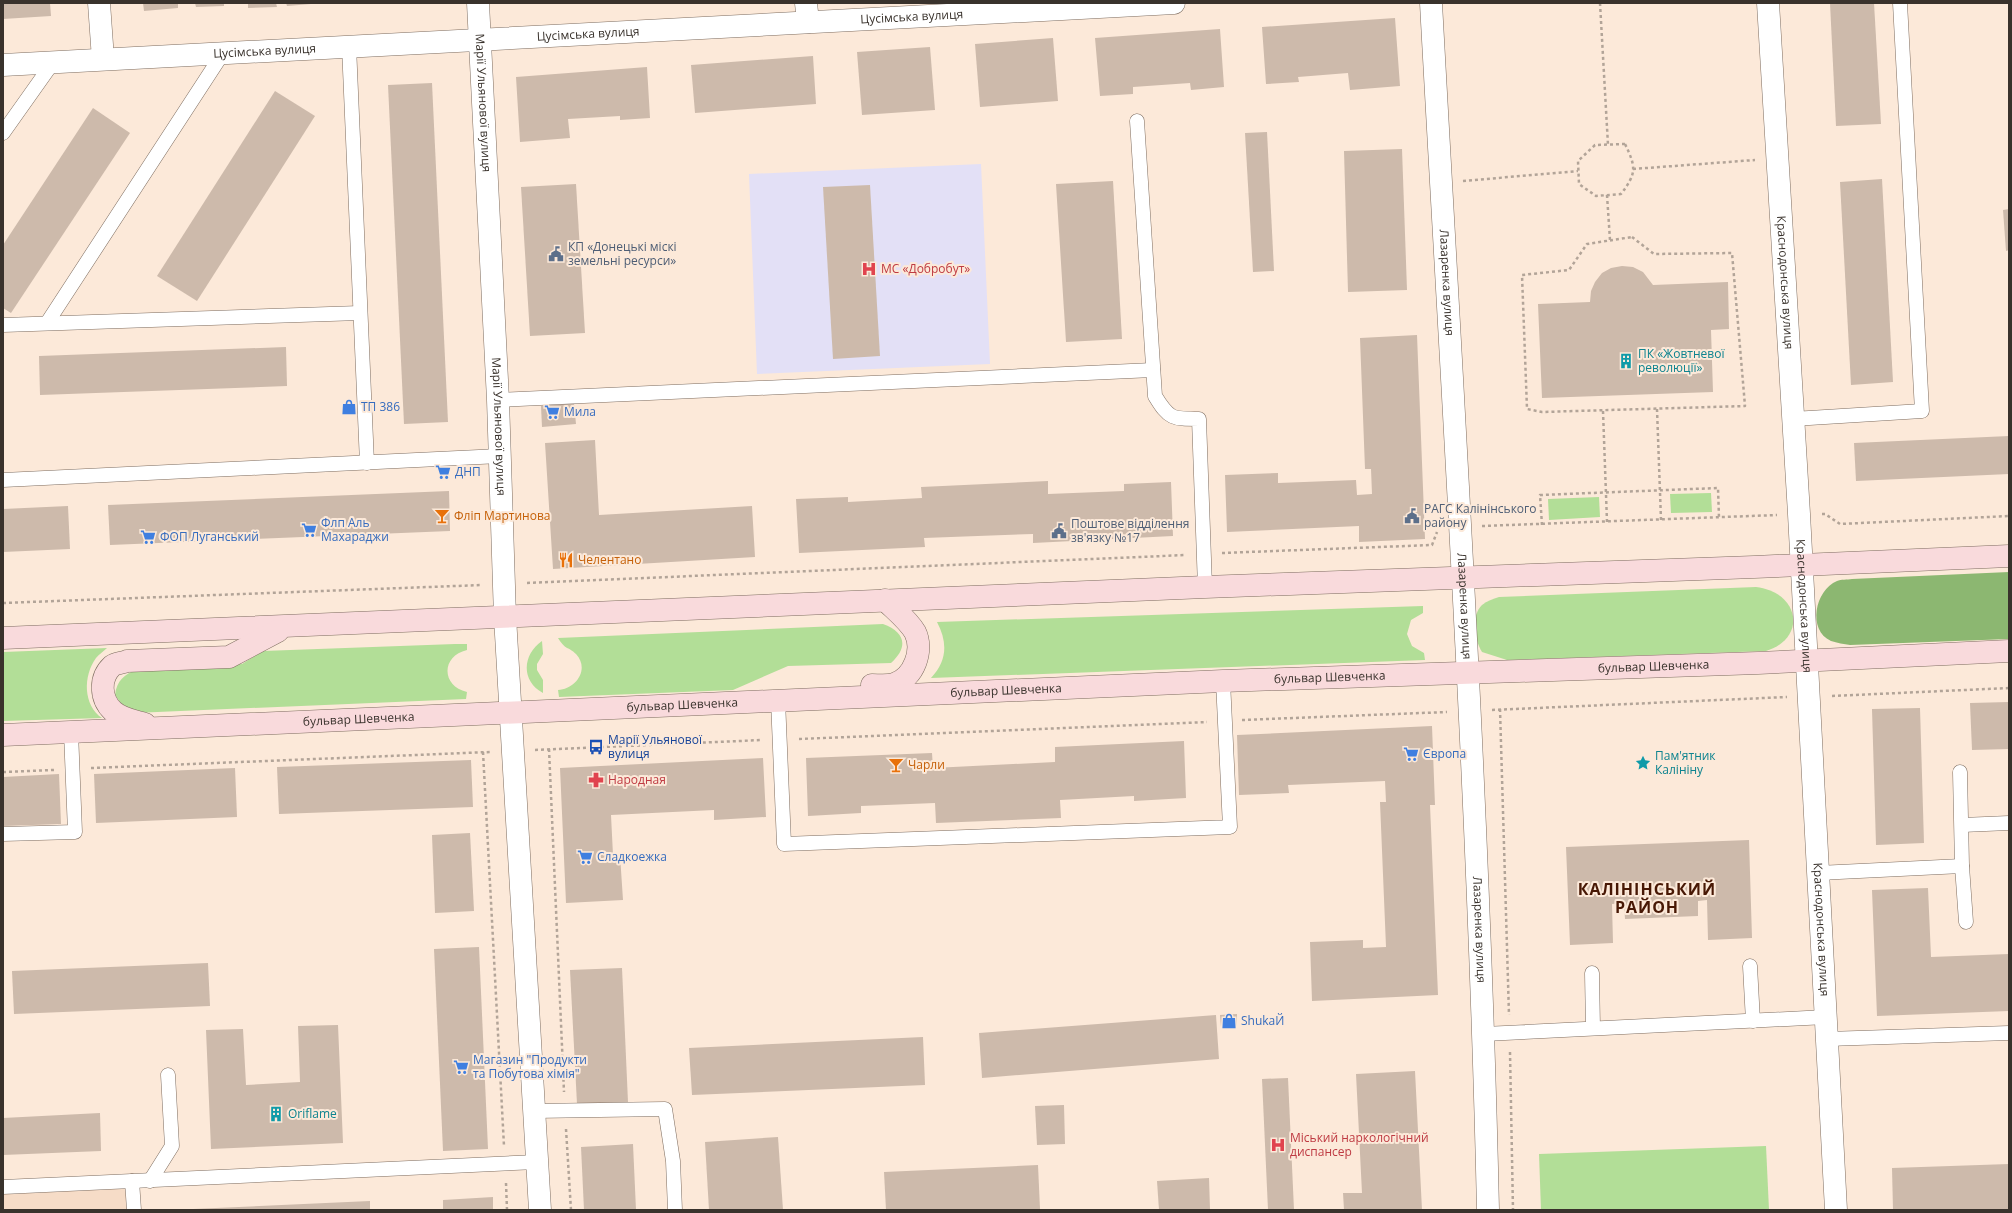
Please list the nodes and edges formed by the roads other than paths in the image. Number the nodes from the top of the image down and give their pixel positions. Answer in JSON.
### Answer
{"nodes":[{"id":1,"x":99,"y":3,"type":"edge"},
{"id":2,"x":478,"y":3,"type":"edge"},
{"id":3,"x":1174,"y":3,"type":"edge"},
{"id":4,"x":1431,"y":3,"type":"edge"},
{"id":5,"x":1768,"y":3,"type":"edge"},
{"id":6,"x":1900,"y":3,"type":"edge"},
{"id":7,"x":1117,"y":4,"type":"edge"},
{"id":8,"x":807,"y":13,"type":"edge"},
{"id":9,"x":480,"y":40,"type":"junction"},
{"id":10,"x":349,"y":46,"type":"junction"},
{"id":11,"x":223,"y":53,"type":"junction"},
{"id":12,"x":103,"y":59,"type":"junction"},
{"id":13,"x":54,"y":61,"type":"junction"},
{"id":14,"x":3,"y":65,"type":"edge"},
{"id":15,"x":1137,"y":121,"type":"dead end"},
{"id":16,"x":3,"y":133,"type":"edge"},
{"id":17,"x":360,"y":313,"type":"junction"},
{"id":18,"x":47,"y":323,"type":"junction"},
{"id":19,"x":3,"y":325,"type":"edge"},
{"id":20,"x":1153,"y":370,"type":"junction"},
{"id":21,"x":498,"y":400,"type":"junction"},
{"id":22,"x":1793,"y":419,"type":"junction"},
{"id":23,"x":500,"y":456,"type":"junction"},
{"id":24,"x":367,"y":463,"type":"junction"},
{"id":25,"x":3,"y":480,"type":"edge"},
{"id":26,"x":2009,"y":556,"type":"edge"},
{"id":27,"x":1801,"y":565,"type":"junction"},
{"id":28,"x":1463,"y":578,"type":"junction"},
{"id":29,"x":1205,"y":587,"type":"junction"},
{"id":30,"x":885,"y":600,"type":"junction"},
{"id":31,"x":505,"y":617,"type":"junction"},
{"id":32,"x":285,"y":627,"type":"junction"},
{"id":33,"x":3,"y":638,"type":"edge"},
{"id":34,"x":2009,"y":651,"type":"edge"},
{"id":35,"x":1807,"y":661,"type":"junction"},
{"id":36,"x":1468,"y":673,"type":"junction"},
{"id":37,"x":1223,"y":681,"type":"junction"},
{"id":38,"x":778,"y":700,"type":"junction"},
{"id":39,"x":510,"y":713,"type":"junction"},
{"id":40,"x":160,"y":728,"type":"junction"},
{"id":41,"x":71,"y":732,"type":"junction"},
{"id":42,"x":3,"y":734,"type":"edge"},
{"id":43,"x":1960,"y":772,"type":"dead end"},
{"id":44,"x":2009,"y":823,"type":"edge"},
{"id":45,"x":1962,"y":825,"type":"junction"},
{"id":46,"x":3,"y":834,"type":"edge"},
{"id":47,"x":1962,"y":866,"type":"junction"},
{"id":48,"x":1818,"y":873,"type":"junction"},
{"id":49,"x":1966,"y":922,"type":"dead end"},
{"id":50,"x":1750,"y":966,"type":"dead end"},
{"id":51,"x":1592,"y":973,"type":"dead end"},
{"id":52,"x":1826,"y":1017,"type":"junction"},
{"id":53,"x":1753,"y":1021,"type":"junction"},
{"id":54,"x":1593,"y":1028,"type":"junction"},
{"id":55,"x":2009,"y":1033,"type":"edge"},
{"id":56,"x":1484,"y":1034,"type":"junction"},
{"id":57,"x":1827,"y":1039,"type":"junction"},
{"id":58,"x":168,"y":1075,"type":"dead end"},
{"id":59,"x":534,"y":1111,"type":"junction"},
{"id":60,"x":537,"y":1162,"type":"junction"},
{"id":61,"x":132,"y":1181,"type":"junction"},
{"id":62,"x":150,"y":1181,"type":"junction"},
{"id":63,"x":3,"y":1187,"type":"edge"},
{"id":64,"x":134,"y":1210,"type":"edge"},
{"id":65,"x":540,"y":1210,"type":"edge"},
{"id":66,"x":675,"y":1210,"type":"edge"},
{"id":67,"x":1488,"y":1210,"type":"edge"},
{"id":68,"x":1836,"y":1210,"type":"edge"}],
"edges":[{"from":1,"to":12,"type":"street"},
{"from":2,"to":9,"type":"street","name":"Марії Ульянової вулиця"},
{"from":3,"to":7,"type":"street","name":"Цусімська вулиця"},
{"from":4,"to":28,"type":"street","name":"Лазаренка вулиця"},
{"from":5,"to":22,"type":"street","name":"Краснодонська вулиця"},
{"from":6,"to":22,"type":"lane"},
{"from":7,"to":8,"type":"street","name":"Цусімська вулиця"},
{"from":8,"to":9,"type":"street","name":"Цусімська вулиця"},
{"from":9,"to":10,"type":"street","name":"Цусімська вулиця"},
{"from":9,"to":21,"type":"street","name":"Марії Ульянової вулиця"},
{"from":10,"to":11,"type":"street","name":"Цусімська вулиця"},
{"from":10,"to":17,"type":"lane"},
{"from":11,"to":12,"type":"street","name":"Цусімська вулиця"},
{"from":11,"to":18,"type":"lane"},
{"from":12,"to":13,"type":"street","name":"Цусімська вулиця"},
{"from":13,"to":14,"type":"street","name":"Цусімська вулиця"},
{"from":13,"to":16,"type":"lane"},
{"from":15,"to":20,"type":"lane"},
{"from":17,"to":18,"type":"lane"},
{"from":17,"to":24,"type":"lane"},
{"from":18,"to":19,"type":"lane"},
{"from":20,"to":21,"type":"lane"},
{"from":20,"to":29,"type":"lane"},
{"from":21,"to":23,"type":"street","name":"Марії Ульянової вулиця"},
{"from":22,"to":27,"type":"street","name":"Краснодонська вулиця"},
{"from":23,"to":24,"type":"lane"},
{"from":23,"to":31,"type":"street","name":"Марії Ульянової вулиця"},
{"from":24,"to":25,"type":"lane"},
{"from":26,"to":27,"type":"main road"},
{"from":27,"to":28,"type":"main road"},
{"from":27,"to":35,"type":"street","name":"Краснодонська вулиця"},
{"from":28,"to":29,"type":"main road"},
{"from":28,"to":36,"type":"street","name":"Лазаренка вулиця"},
{"from":29,"to":30,"type":"main road"},
{"from":30,"to":31,"type":"main road"},
{"from":30,"to":38,"type":"main road"},
{"from":31,"to":32,"type":"main road"},
{"from":31,"to":39,"type":"street","name":"Марії Ульянової вулиця"},
{"from":32,"to":33,"type":"main road"},
{"from":32,"to":40,"type":"main road"},
{"from":34,"to":35,"type":"main road","name":"бульвар Шевченка"},
{"from":35,"to":36,"type":"main road","name":"бульвар Шевченка"},
{"from":35,"to":48,"type":"street","name":"Краснодонська вулиця"},
{"from":36,"to":37,"type":"main road","name":"бульвар Шевченка"},
{"from":36,"to":56,"type":"street","name":"Лазаренка вулиця"},
{"from":37,"to":38,"type":"main road","name":"бульвар Шевченка"},
{"from":37,"to":38,"type":"lane"},
{"from":38,"to":39,"type":"main road","name":"бульвар Шевченка"},
{"from":39,"to":40,"type":"main road","name":"бульвар Шевченка"},
{"from":39,"to":59,"type":"street","name":"Марії Ульянової вулиця"},
{"from":40,"to":41,"type":"main road","name":"бульвар Шевченка"},
{"from":41,"to":42,"type":"main road","name":"бульвар Шевченка"},
{"from":41,"to":46,"type":"lane"},
{"from":43,"to":45,"type":"lane"},
{"from":44,"to":45,"type":"lane"},
{"from":45,"to":47,"type":"lane"},
{"from":47,"to":48,"type":"lane"},
{"from":47,"to":49,"type":"lane"},
{"from":48,"to":52,"type":"street","name":"Краснодонська вулиця"},
{"from":50,"to":53,"type":"lane"},
{"from":51,"to":54,"type":"lane"},
{"from":52,"to":53,"type":"lane"},
{"from":52,"to":57,"type":"street","name":"Краснодонська вулиця"},
{"from":53,"to":54,"type":"lane"},
{"from":54,"to":56,"type":"lane"},
{"from":55,"to":57,"type":"lane"},
{"from":56,"to":67,"type":"street","name":"Лазаренка вулиця"},
{"from":57,"to":68,"type":"street","name":"Краснодонська вулиця"},
{"from":58,"to":62,"type":"lane"},
{"from":59,"to":60,"type":"street","name":"Марії Ульянової вулиця"},
{"from":59,"to":66,"type":"lane"},
{"from":60,"to":62,"type":"lane"},
{"from":60,"to":65,"type":"street","name":"Марії Ульянової вулиця"},
{"from":61,"to":62,"type":"lane"},
{"from":61,"to":63,"type":"lane"},
{"from":61,"to":64,"type":"lane"}]}
